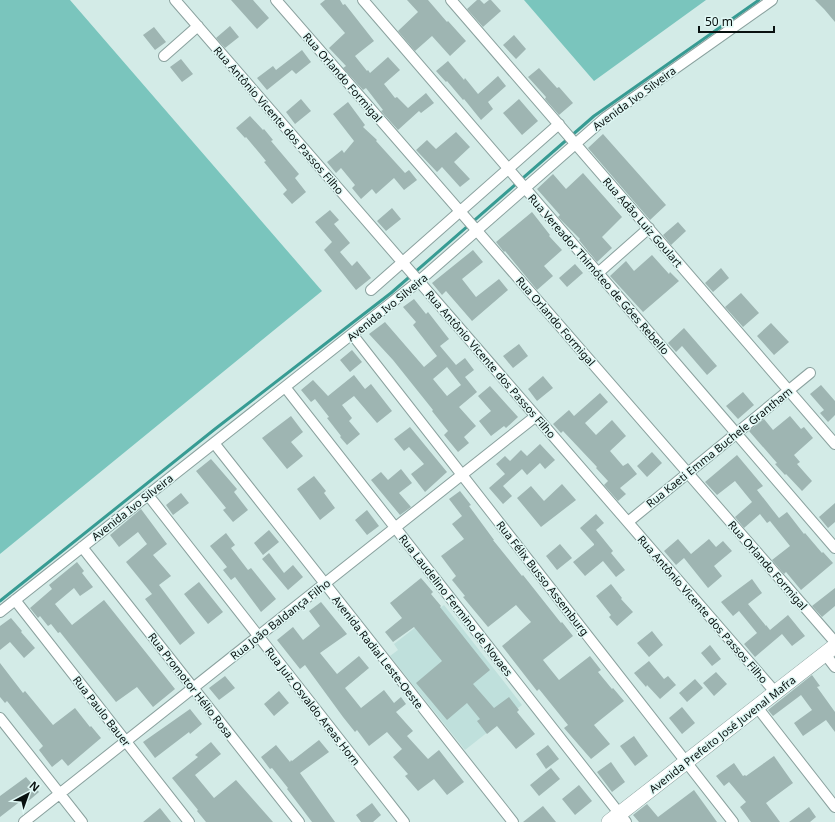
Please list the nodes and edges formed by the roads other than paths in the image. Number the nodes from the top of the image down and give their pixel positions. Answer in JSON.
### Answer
{"nodes":[{"id":1,"x":175,"y":0,"type":"edge"},
{"id":2,"x":276,"y":0,"type":"edge"},
{"id":3,"x":363,"y":0,"type":"edge"},
{"id":4,"x":452,"y":0,"type":"edge"},
{"id":5,"x":772,"y":0,"type":"edge"},
{"id":6,"x":198,"y":26,"type":"junction"},
{"id":7,"x":164,"y":56,"type":"dead end"},
{"id":8,"x":562,"y":128,"type":"junction"},
{"id":9,"x":574,"y":142,"type":"junction"},
{"id":10,"x":511,"y":171,"type":"junction"},
{"id":11,"x":523,"y":186,"type":"junction"},
{"id":12,"x":463,"y":214,"type":"junction"},
{"id":13,"x":649,"y":228,"type":"junction"},
{"id":14,"x":476,"y":229,"type":"junction"},
{"id":15,"x":405,"y":265,"type":"junction"},
{"id":16,"x":598,"y":273,"type":"junction"},
{"id":17,"x":418,"y":279,"type":"junction"},
{"id":18,"x":371,"y":290,"type":"dead end"},
{"id":19,"x":352,"y":334,"type":"junction"},
{"id":20,"x":810,"y":373,"type":"dead end"},
{"id":21,"x":285,"y":387,"type":"junction"},
{"id":22,"x":789,"y":390,"type":"junction"},
{"id":23,"x":536,"y":416,"type":"junction"},
{"id":24,"x":736,"y":433,"type":"junction"},
{"id":25,"x":214,"y":443,"type":"junction"},
{"id":26,"x":835,"y":444,"type":"edge"},
{"id":27,"x":688,"y":473,"type":"junction"},
{"id":28,"x":462,"y":474,"type":"junction"},
{"id":29,"x":148,"y":495,"type":"junction"},
{"id":30,"x":628,"y":522,"type":"junction"},
{"id":31,"x":395,"y":527,"type":"junction"},
{"id":32,"x":82,"y":547,"type":"junction"},
{"id":33,"x":835,"y":548,"type":"edge"},
{"id":34,"x":324,"y":584,"type":"junction"},
{"id":35,"x":15,"y":600,"type":"junction"},
{"id":36,"x":0,"y":612,"type":"edge"},
{"id":37,"x":258,"y":636,"type":"junction"},
{"id":38,"x":835,"y":642,"type":"edge"},
{"id":39,"x":830,"y":650,"type":"edge"},
{"id":40,"x":835,"y":667,"type":"edge"},
{"id":41,"x":193,"y":688,"type":"junction"},
{"id":42,"x":776,"y":693,"type":"junction"},
{"id":43,"x":757,"y":707,"type":"junction"},
{"id":44,"x":0,"y":718,"type":"edge"},
{"id":45,"x":126,"y":741,"type":"junction"},
{"id":46,"x":686,"y":762,"type":"junction"},
{"id":47,"x":60,"y":794,"type":"junction"},
{"id":48,"x":835,"y":807,"type":"edge"},
{"id":49,"x":618,"y":819,"type":"edge"},
{"id":50,"x":24,"y":822,"type":"edge"},
{"id":51,"x":82,"y":822,"type":"edge"},
{"id":52,"x":189,"y":822,"type":"edge"},
{"id":53,"x":299,"y":822,"type":"edge"},
{"id":54,"x":404,"y":822,"type":"edge"},
{"id":55,"x":513,"y":822,"type":"edge"},
{"id":56,"x":733,"y":822,"type":"edge"}],
"edges":[{"from":1,"to":6,"type":"street","name":"Rua Antônio Vicente dos Passos Filho"},
{"from":2,"to":12,"type":"street","name":"Rua Orlando Formigal"},
{"from":3,"to":10,"type":"street","name":"Rua Vereador Thimóteo de Góes Rebello"},
{"from":4,"to":8,"type":"street","name":"Rua Adão Luiz Goulart"},
{"from":5,"to":9,"type":"street","name":"Avenida Ivo Silveira"},
{"from":6,"to":7,"type":"street"},
{"from":6,"to":15,"type":"street","name":"Rua Antônio Vicente dos Passos Filho"},
{"from":8,"to":9,"type":"street","name":"Rua Adão Luiz Goulart"},
{"from":8,"to":10,"type":"street"},
{"from":9,"to":11,"type":"street","name":"Avenida Ivo Silveira"},
{"from":9,"to":13,"type":"street","name":"Rua Adão Luiz Goulart"},
{"from":10,"to":11,"type":"street","name":"Rua Vereador Thimóteo de Góes Rebello"},
{"from":10,"to":12,"type":"street"},
{"from":11,"to":14,"type":"street","name":"Avenida Ivo Silveira"},
{"from":11,"to":16,"type":"street","name":"Rua Vereador Thimóteo de Góes Rebello"},
{"from":12,"to":14,"type":"street","name":"Rua Orlando Formigal"},
{"from":12,"to":15,"type":"street"},
{"from":13,"to":16,"type":"street"},
{"from":13,"to":22,"type":"street","name":"Rua Adão Luiz Goulart"},
{"from":14,"to":17,"type":"street","name":"Avenida Ivo Silveira"},
{"from":14,"to":27,"type":"street","name":"Rua Orlando Formigal"},
{"from":15,"to":17,"type":"street","name":"Rua Antônio Vicente dos Passos Filho"},
{"from":15,"to":18,"type":"street"},
{"from":16,"to":24,"type":"street","name":"Rua Vereador Thimóteo de Góes Rebello"},
{"from":17,"to":19,"type":"street","name":"Avenida Ivo Silveira"},
{"from":17,"to":23,"type":"street","name":"Rua Antônio Vicente dos Passos Filho"},
{"from":19,"to":21,"type":"street","name":"Avenida Ivo Silveira"},
{"from":19,"to":28,"type":"street","name":"Rua Félix Busso Assemburg"},
{"from":20,"to":22,"type":"street","name":"Rua Kaeti Emma Buchele Grantham"},
{"from":21,"to":25,"type":"street","name":"Avenida Ivo Silveira"},
{"from":21,"to":31,"type":"street","name":"Rua Laudelino Fermino de Novaes"},
{"from":22,"to":24,"type":"street","name":"Rua Kaeti Emma Buchele Grantham"},
{"from":22,"to":26,"type":"street","name":"Rua Adão Luiz Goulart"},
{"from":23,"to":28,"type":"street","name":"Rua João Baldança Filho"},
{"from":23,"to":30,"type":"street","name":"Rua Antônio Vicente dos Passos Filho"},
{"from":24,"to":27,"type":"street","name":"Rua Kaeti Emma Buchele Grantham"},
{"from":24,"to":33,"type":"street","name":"Rua Vereador Thimóteo de Góes Rebello"},
{"from":25,"to":29,"type":"street","name":"Avenida Ivo Silveira"},
{"from":25,"to":34,"type":"street","name":"Avenida Radial Leste-Oeste"},
{"from":27,"to":30,"type":"street","name":"Rua Kaeti Emma Buchele Grantham"},
{"from":27,"to":38,"type":"street","name":"Rua Orlando Formigal"},
{"from":28,"to":31,"type":"street","name":"Rua João Baldança Filho"},
{"from":28,"to":46,"type":"street","name":"Rua Félix Busso Assemburg"},
{"from":29,"to":32,"type":"street","name":"Avenida Ivo Silveira"},
{"from":29,"to":37,"type":"street","name":"Rua Juiz Osvaldo Areas Horn"},
{"from":30,"to":42,"type":"street","name":"Rua Antônio Vicente dos Passos Filho"},
{"from":31,"to":34,"type":"street","name":"Rua João Baldança Filho"},
{"from":31,"to":49,"type":"street","name":"Rua Laudelino Fermino de Novaes"},
{"from":32,"to":35,"type":"street","name":"Avenida Ivo Silveira"},
{"from":32,"to":41,"type":"street","name":"Rua Promotor Hélio Rosa"},
{"from":34,"to":37,"type":"street","name":"Rua João Baldança Filho"},
{"from":34,"to":55,"type":"street","name":"Avenida Radial Leste-Oeste"},
{"from":35,"to":36,"type":"street","name":"Avenida Ivo Silveira"},
{"from":35,"to":45,"type":"street","name":"Rua Paulo Bauer"},
{"from":37,"to":41,"type":"street","name":"Rua João Baldança Filho"},
{"from":37,"to":54,"type":"street","name":"Rua Juiz Osvaldo Areas Horn"},
{"from":39,"to":40,"type":"street"},
{"from":39,"to":42,"type":"main road","name":"Avenida Prefeito José Juvenal Mafra"},
{"from":41,"to":45,"type":"street","name":"Rua João Baldança Filho"},
{"from":41,"to":53,"type":"street","name":"Rua Promotor Hélio Rosa"},
{"from":42,"to":43,"type":"main road","name":"Avenida Prefeito José Juvenal Mafra"},
{"from":43,"to":46,"type":"main road","name":"Avenida Prefeito José Juvenal Mafra"},
{"from":43,"to":48,"type":"street"},
{"from":44,"to":47,"type":"street"},
{"from":45,"to":47,"type":"street","name":"Rua João Baldança Filho"},
{"from":45,"to":52,"type":"street","name":"Rua Paulo Bauer"},
{"from":46,"to":49,"type":"main road","name":"Avenida Prefeito José Juvenal Mafra"},
{"from":46,"to":56,"type":"street","name":"Rua Félix Busso Assemburg"},
{"from":47,"to":50,"type":"street","name":"Rua João Baldança Filho"},
{"from":47,"to":51,"type":"street"}]}
